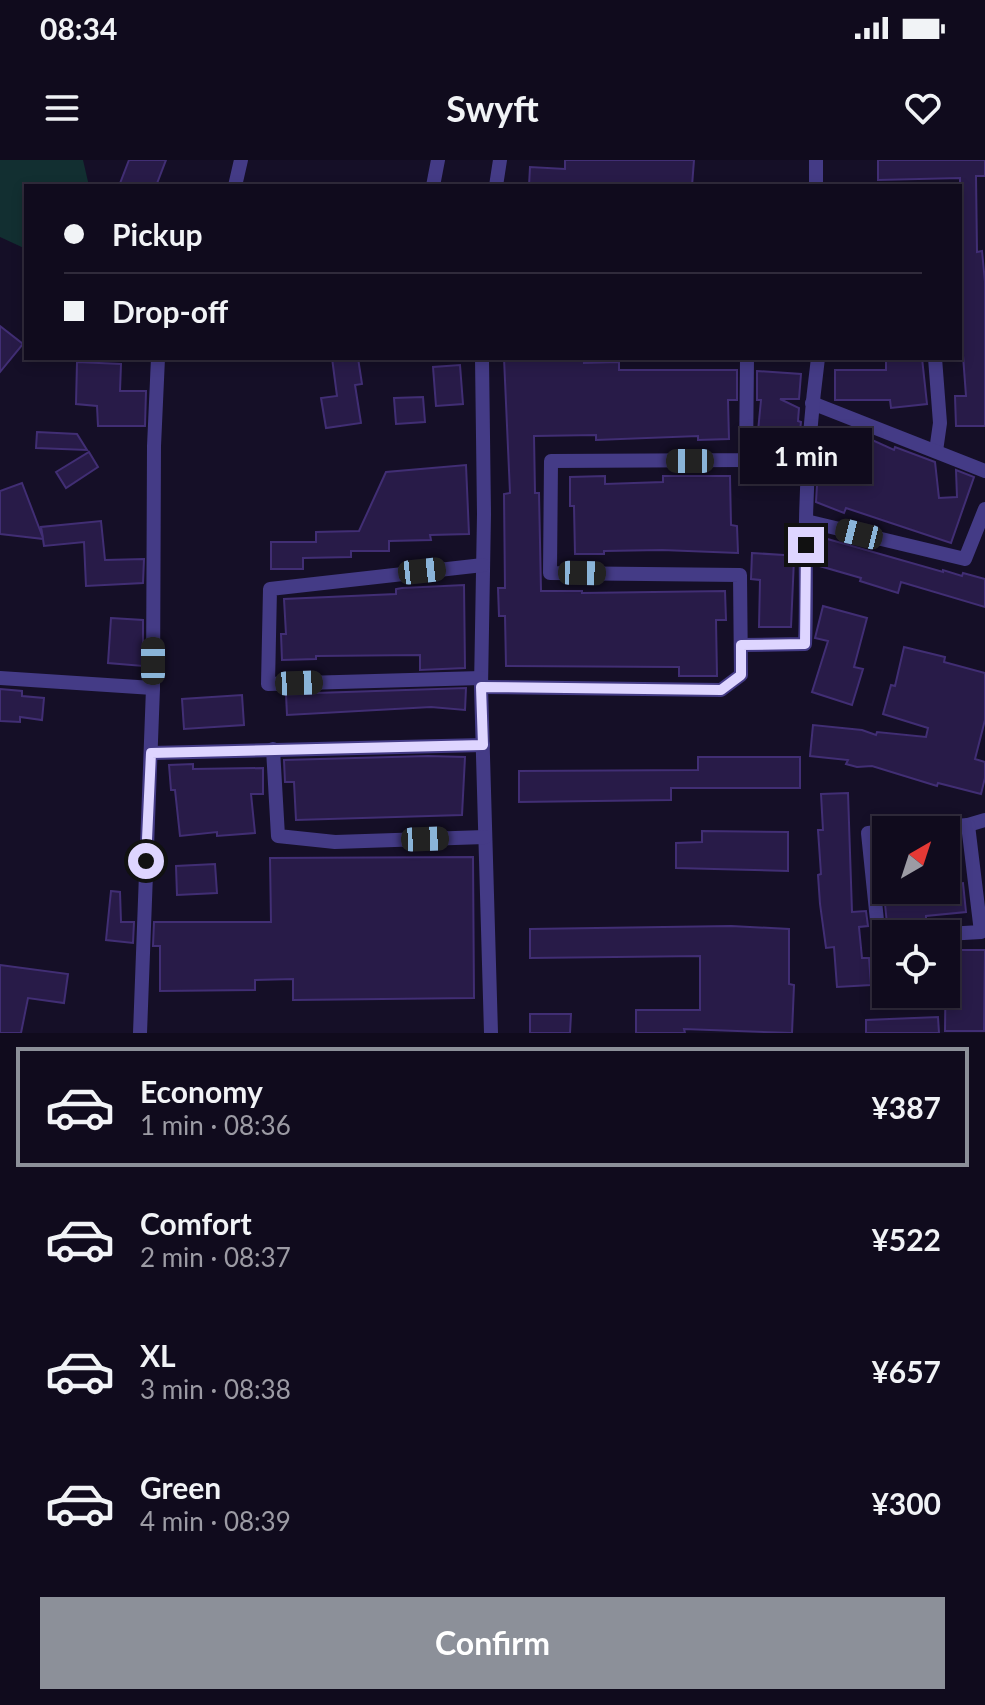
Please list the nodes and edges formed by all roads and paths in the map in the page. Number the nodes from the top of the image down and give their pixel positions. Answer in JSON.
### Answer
{"nodes":[{"id":1,"x":241,"y":160,"type":"edge"},
{"id":2,"x":438,"y":160,"type":"edge"},
{"id":3,"x":500,"y":160,"type":"edge"},
{"id":4,"x":816,"y":160,"type":"edge"},
{"id":5,"x":235,"y":184,"type":"edge"},
{"id":6,"x":433,"y":184,"type":"edge"},
{"id":7,"x":496,"y":184,"type":"edge"},
{"id":8,"x":816,"y":184,"type":"edge"},
{"id":9,"x":158,"y":360,"type":"edge"},
{"id":10,"x":482,"y":360,"type":"edge"},
{"id":11,"x":747,"y":360,"type":"edge"},
{"id":12,"x":818,"y":360,"type":"edge"},
{"id":13,"x":935,"y":360,"type":"edge"},
{"id":14,"x":812,"y":403,"type":"junction"},
{"id":15,"x":936,"y":451,"type":"junction"},
{"id":16,"x":985,"y":471,"type":"edge"},
{"id":17,"x":985,"y":509,"type":"edge"},
{"id":18,"x":806,"y":521,"type":"junction"},
{"id":19,"x":483,"y":565,"type":"junction"},
{"id":20,"x":741,"y":645,"type":"junction"},
{"id":21,"x":0,"y":678,"type":"edge"},
{"id":22,"x":481,"y":682,"type":"junction"},
{"id":23,"x":153,"y":688,"type":"junction"},
{"id":24,"x":483,"y":745,"type":"junction"},
{"id":25,"x":273,"y":749,"type":"junction"},
{"id":26,"x":151,"y":753,"type":"junction"},
{"id":27,"x":985,"y":820,"type":"edge"},
{"id":28,"x":968,"y":825,"type":"junction"},
{"id":29,"x":960,"y":826,"type":"edge"},
{"id":30,"x":872,"y":833,"type":"edge"},
{"id":31,"x":485,"y":837,"type":"junction"},
{"id":32,"x":872,"y":872,"type":"edge"},
{"id":33,"x":960,"y":933,"type":"edge"},
{"id":34,"x":140,"y":1033,"type":"edge"},
{"id":35,"x":491,"y":1033,"type":"edge"}],
"edges":[{"from":1,"to":5,"type":"street"},
{"from":2,"to":6,"type":"street"},
{"from":3,"to":7,"type":"street"},
{"from":4,"to":8,"type":"street"},
{"from":9,"to":23,"type":"street"},
{"from":10,"to":19,"type":"street"},
{"from":11,"to":20,"type":"street"},
{"from":12,"to":14,"type":"street"},
{"from":13,"to":15,"type":"street"},
{"from":14,"to":15,"type":"street"},
{"from":14,"to":18,"type":"street"},
{"from":15,"to":16,"type":"street"},
{"from":17,"to":18,"type":"street"},
{"from":18,"to":20,"type":"street"},
{"from":19,"to":22,"type":"street"},
{"from":19,"to":22,"type":"street"},
{"from":20,"to":22,"type":"street"},
{"from":21,"to":23,"type":"street"},
{"from":22,"to":24,"type":"street"},
{"from":23,"to":26,"type":"street"},
{"from":24,"to":25,"type":"street"},
{"from":24,"to":31,"type":"street"},
{"from":25,"to":26,"type":"street"},
{"from":25,"to":31,"type":"street"},
{"from":26,"to":34,"type":"street"},
{"from":27,"to":28,"type":"street"},
{"from":28,"to":29,"type":"street"},
{"from":28,"to":33,"type":"street"},
{"from":30,"to":32,"type":"street"},
{"from":31,"to":35,"type":"street"}]}
